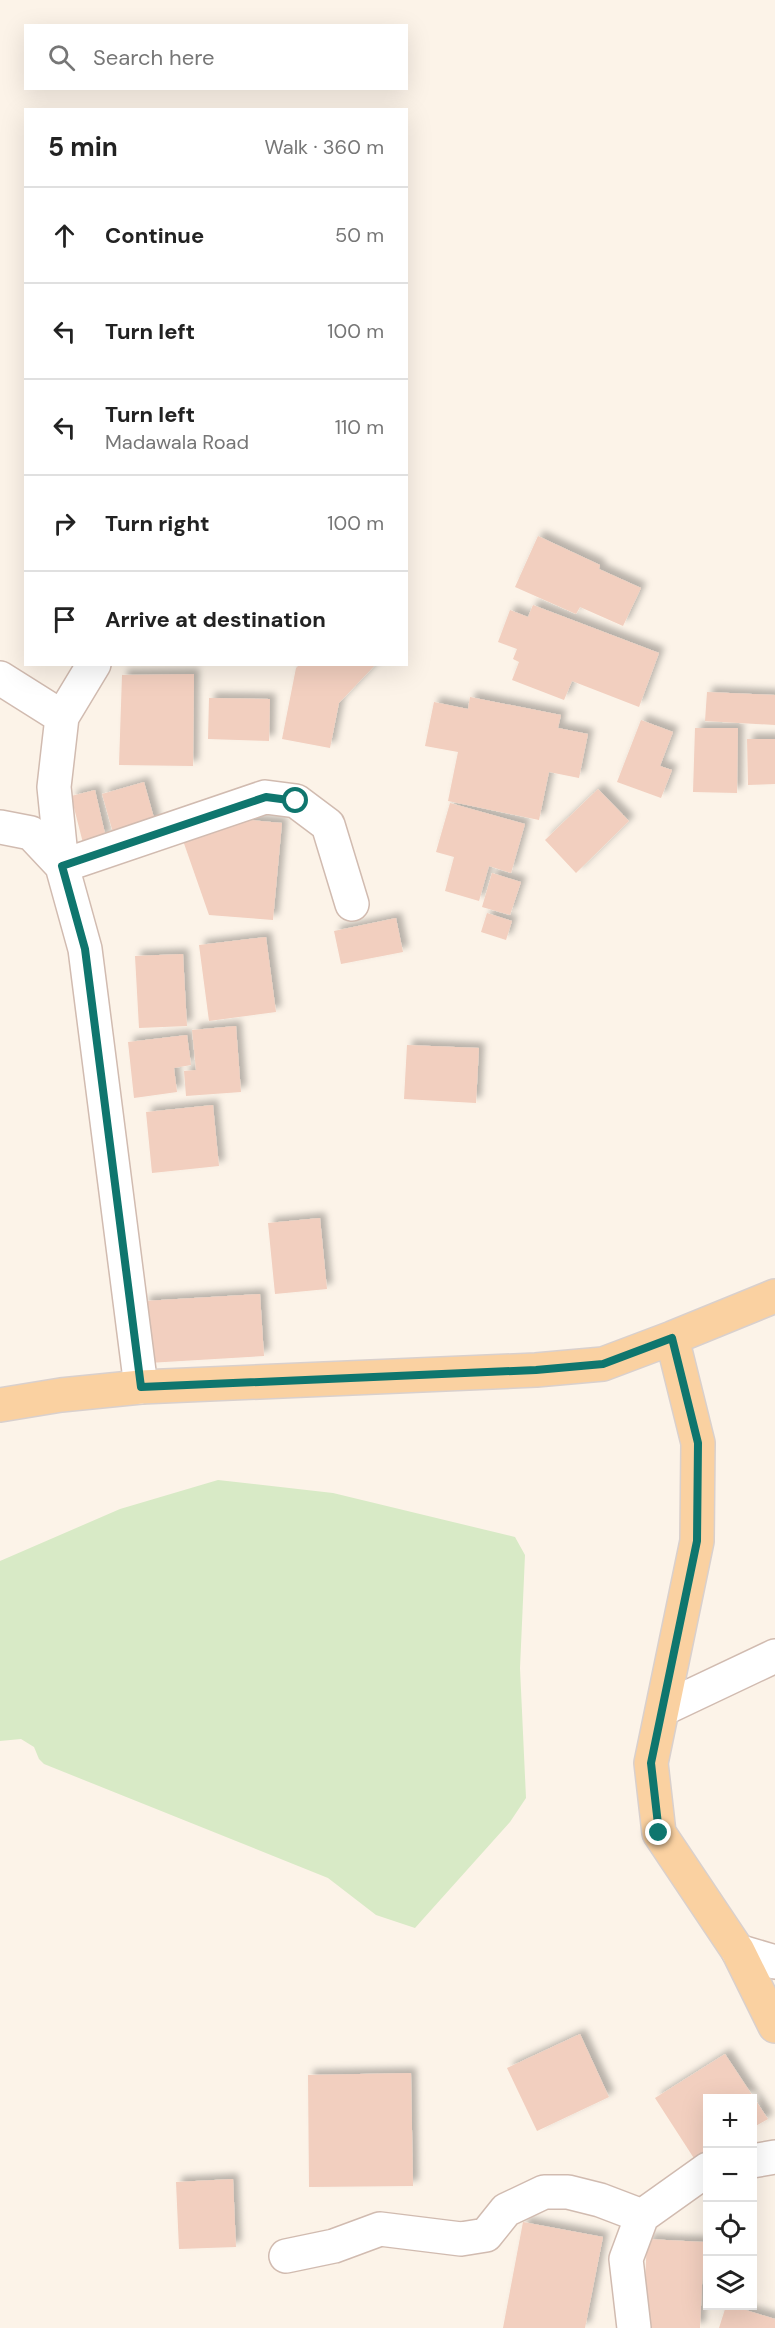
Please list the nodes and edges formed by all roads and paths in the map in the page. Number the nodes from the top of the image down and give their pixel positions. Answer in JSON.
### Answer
{"nodes":[{"id":1,"x":93,"y":666,"type":"edge"},
{"id":2,"x":0,"y":678,"type":"edge"},
{"id":3,"x":62,"y":717,"type":"junction"},
{"id":4,"x":0,"y":827,"type":"edge"},
{"id":5,"x":62,"y":866,"type":"junction"},
{"id":6,"x":352,"y":904,"type":"dead end"},
{"id":7,"x":775,"y":1296,"type":"edge"},
{"id":8,"x":672,"y":1338,"type":"junction"},
{"id":9,"x":141,"y":1387,"type":"junction"},
{"id":10,"x":0,"y":1405,"type":"edge"},
{"id":11,"x":775,"y":1656,"type":"edge"},
{"id":12,"x":663,"y":1709,"type":"junction"},
{"id":13,"x":738,"y":1951,"type":"junction"},
{"id":14,"x":775,"y":1962,"type":"edge"},
{"id":15,"x":775,"y":2026,"type":"edge"},
{"id":16,"x":775,"y":2157,"type":"edge"},
{"id":17,"x":757,"y":2160,"type":"edge"},
{"id":18,"x":703,"y":2173,"type":"edge"},
{"id":19,"x":642,"y":2216,"type":"junction"},
{"id":20,"x":286,"y":2256,"type":"dead end"},
{"id":21,"x":634,"y":2328,"type":"edge"}],
"edges":[{"from":1,"to":3,"type":"street"},
{"from":2,"to":3,"type":"street"},
{"from":3,"to":5,"type":"street"},
{"from":4,"to":5,"type":"street"},
{"from":5,"to":6,"type":"street"},
{"from":5,"to":9,"type":"street"},
{"from":7,"to":8,"type":"main road"},
{"from":8,"to":9,"type":"main road"},
{"from":8,"to":12,"type":"main road"},
{"from":9,"to":10,"type":"main road"},
{"from":11,"to":12,"type":"street"},
{"from":12,"to":13,"type":"main road"},
{"from":13,"to":14,"type":"street"},
{"from":13,"to":15,"type":"main road"},
{"from":16,"to":17,"type":"street"},
{"from":18,"to":19,"type":"street"},
{"from":19,"to":20,"type":"street"},
{"from":19,"to":21,"type":"street"}]}
